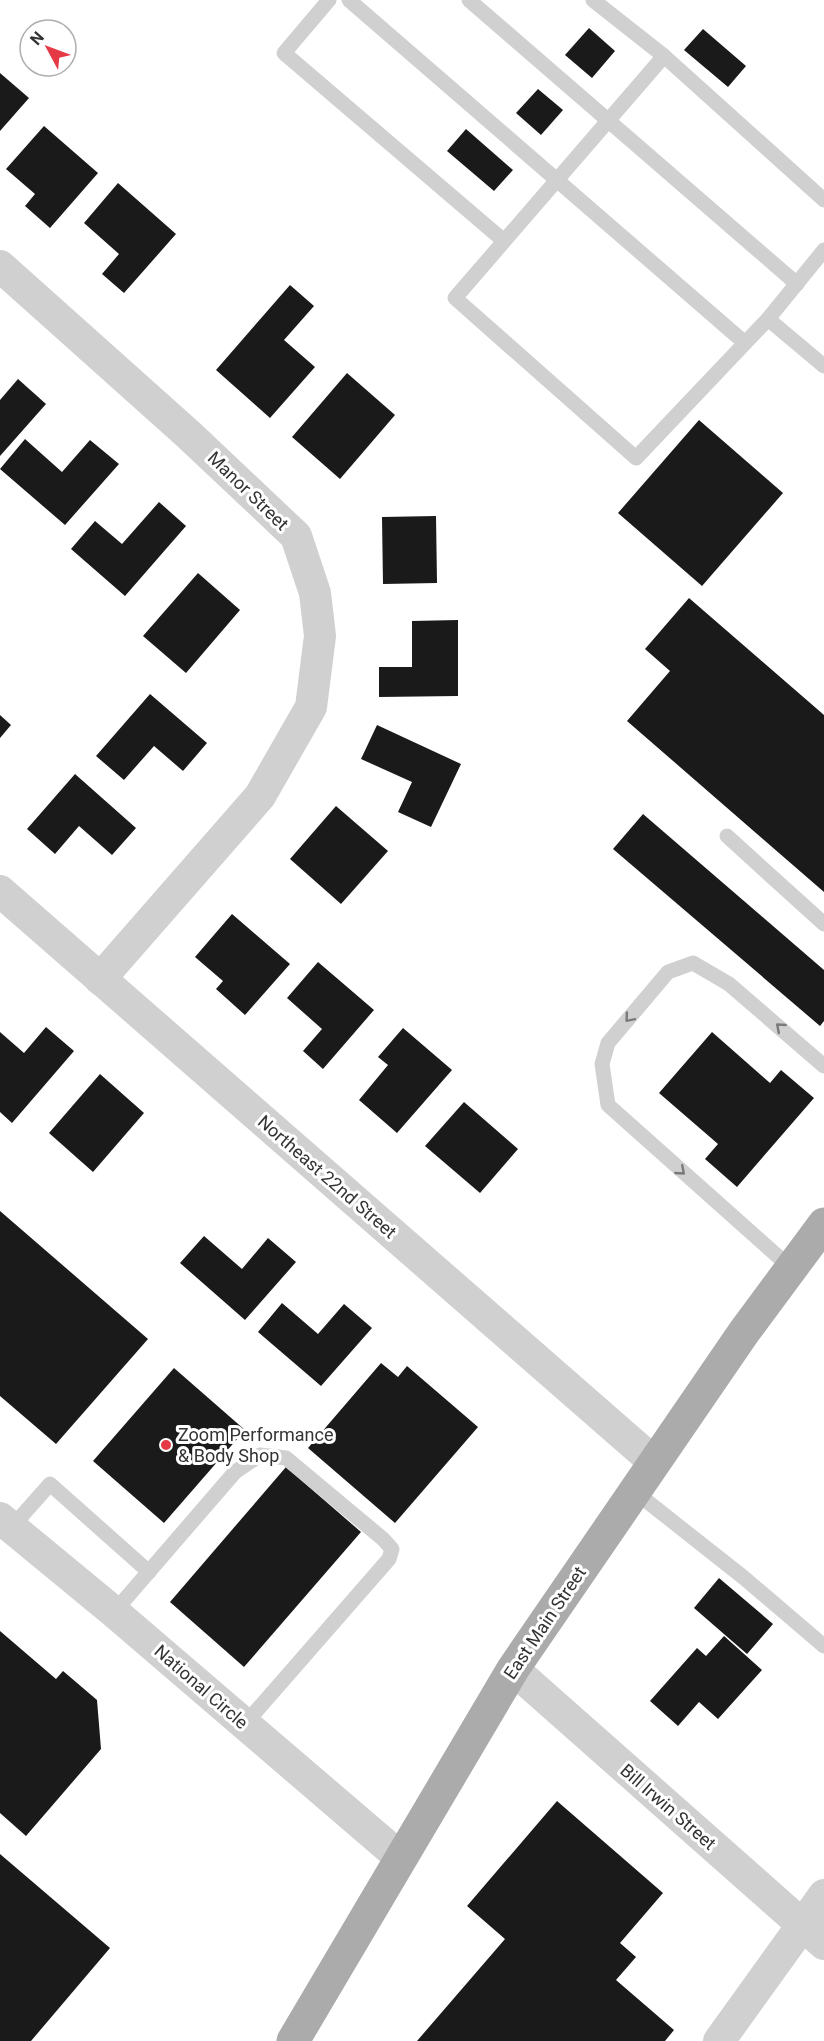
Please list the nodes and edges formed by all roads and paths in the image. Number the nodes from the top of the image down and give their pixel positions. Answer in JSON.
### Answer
{"nodes":[{"id":1,"x":329,"y":0,"type":"edge"},
{"id":2,"x":349,"y":0,"type":"edge"},
{"id":3,"x":469,"y":0,"type":"edge"},
{"id":4,"x":593,"y":0,"type":"edge"},
{"id":5,"x":664,"y":56,"type":"junction"},
{"id":6,"x":609,"y":120,"type":"junction"},
{"id":7,"x":556,"y":180,"type":"junction"},
{"id":8,"x":824,"y":200,"type":"edge"},
{"id":9,"x":504,"y":241,"type":"junction"},
{"id":10,"x":824,"y":250,"type":"edge"},
{"id":11,"x":0,"y":266,"type":"edge"},
{"id":12,"x":796,"y":284,"type":"junction"},
{"id":13,"x":768,"y":319,"type":"junction"},
{"id":14,"x":745,"y":343,"type":"junction"},
{"id":15,"x":824,"y":366,"type":"edge"},
{"id":16,"x":727,"y":836,"type":"dead end"},
{"id":17,"x":0,"y":891,"type":"edge"},
{"id":18,"x":824,"y":924,"type":"edge"},
{"id":19,"x":100,"y":979,"type":"junction"},
{"id":20,"x":824,"y":1065,"type":"edge"},
{"id":21,"x":824,"y":1224,"type":"edge"},
{"id":22,"x":791,"y":1268,"type":"junction"},
{"id":23,"x":654,"y":1462,"type":"junction"},
{"id":24,"x":634,"y":1491,"type":"junction"},
{"id":25,"x":6,"y":1523,"type":"edge"},
{"id":26,"x":149,"y":1572,"type":"junction"},
{"id":27,"x":114,"y":1612,"type":"junction"},
{"id":28,"x":824,"y":1646,"type":"edge"},
{"id":29,"x":513,"y":1669,"type":"junction"},
{"id":30,"x":244,"y":1725,"type":"junction"},
{"id":31,"x":401,"y":1858,"type":"junction"},
{"id":32,"x":824,"y":1895,"type":"edge"},
{"id":33,"x":814,"y":1935,"type":"edge"},
{"id":34,"x":293,"y":2041,"type":"edge"},
{"id":35,"x":719,"y":2041,"type":"edge"}],
"edges":[{"from":1,"to":9,"type":"lane"},
{"from":2,"to":7,"type":"lane"},
{"from":3,"to":6,"type":"lane"},
{"from":4,"to":5,"type":"lane"},
{"from":5,"to":6,"type":"lane"},
{"from":5,"to":8,"type":"lane"},
{"from":6,"to":7,"type":"lane"},
{"from":6,"to":12,"type":"lane"},
{"from":7,"to":9,"type":"lane"},
{"from":7,"to":14,"type":"lane"},
{"from":9,"to":14,"type":"lane"},
{"from":10,"to":12,"type":"lane"},
{"from":11,"to":19,"type":"street","name":"Manor Street"},
{"from":12,"to":13,"type":"lane"},
{"from":13,"to":14,"type":"lane"},
{"from":13,"to":15,"type":"lane"},
{"from":16,"to":18,"type":"lane"},
{"from":17,"to":19,"type":"street","name":"Northeast 22nd Street"},
{"from":19,"to":23,"type":"street","name":"Northeast 22nd Street"},
{"from":20,"to":22,"type":"lane","one_way":true},
{"from":21,"to":22,"type":"main road","name":"East Main Street"},
{"from":22,"to":23,"type":"main road","name":"East Main Street"},
{"from":23,"to":24,"type":"main road","name":"East Main Street"},
{"from":24,"to":28,"type":"lane"},
{"from":24,"to":29,"type":"main road","name":"East Main Street"},
{"from":25,"to":26,"type":"lane"},
{"from":25,"to":27,"type":"street","name":"National Circle"},
{"from":26,"to":27,"type":"lane"},
{"from":26,"to":30,"type":"lane"},
{"from":27,"to":30,"type":"street","name":"National Circle"},
{"from":29,"to":31,"type":"main road","name":"East Main Street"},
{"from":29,"to":33,"type":"street","name":"Bill Irwin Street"},
{"from":30,"to":31,"type":"street","name":"National Circle"},
{"from":31,"to":34,"type":"main road","name":"East Main Street"},
{"from":32,"to":33,"type":"street"},
{"from":33,"to":35,"type":"street"}]}
